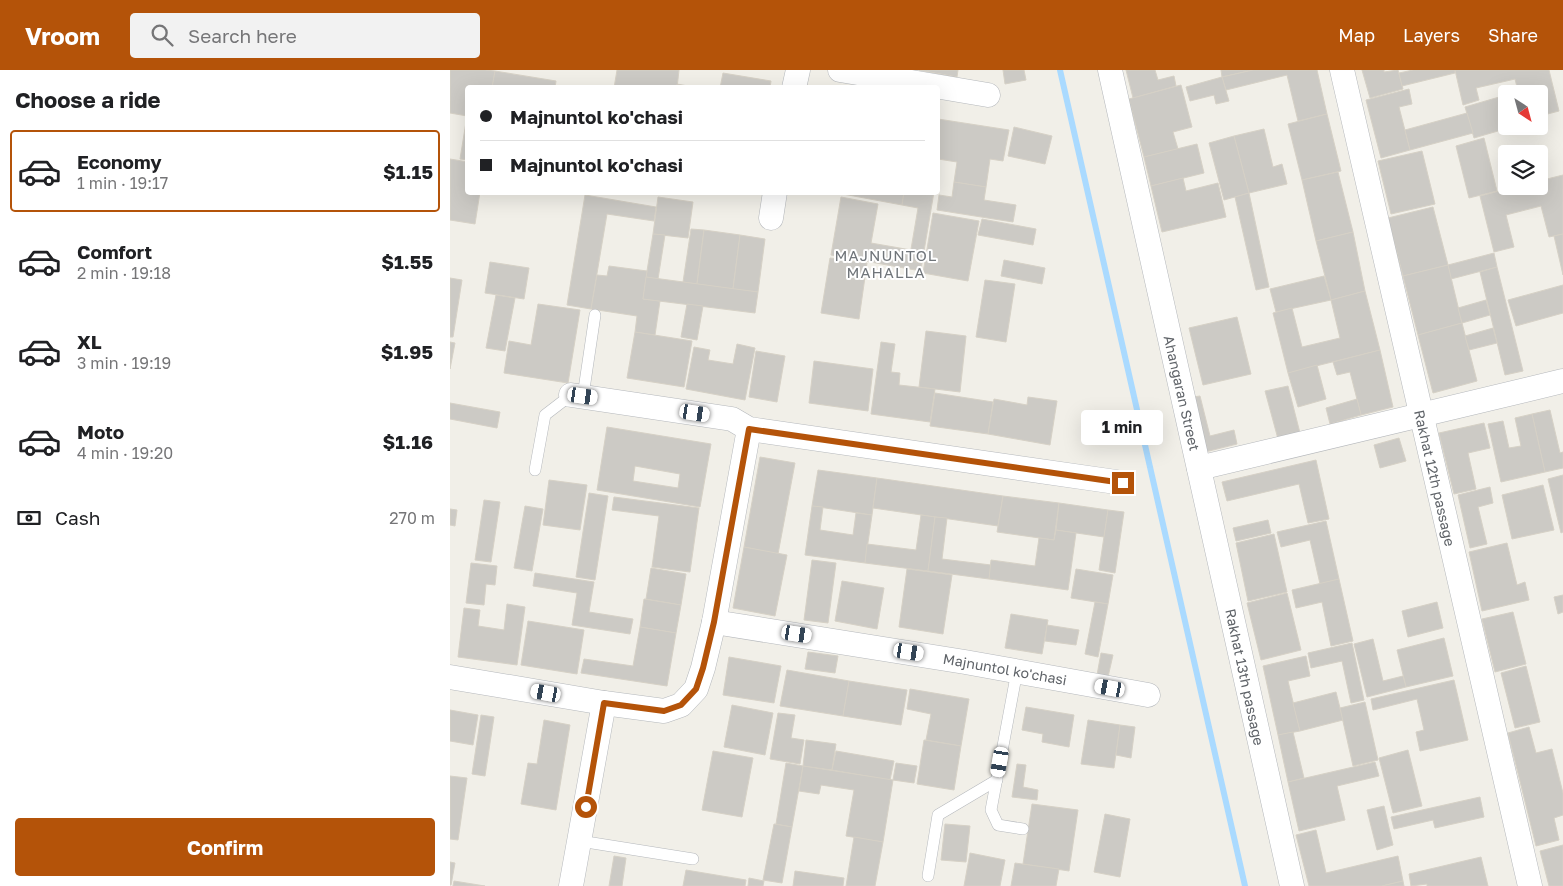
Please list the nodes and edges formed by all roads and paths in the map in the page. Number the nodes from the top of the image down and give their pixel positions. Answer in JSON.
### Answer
{"nodes":[{"id":1,"x":798,"y":70,"type":"edge"},
{"id":2,"x":840,"y":70,"type":"edge"},
{"id":3,"x":1110,"y":70,"type":"edge"},
{"id":4,"x":1342,"y":70,"type":"edge"},
{"id":5,"x":795,"y":85,"type":"edge"},
{"id":6,"x":929,"y":85,"type":"edge"},
{"id":7,"x":940,"y":87,"type":"edge"},
{"id":8,"x":988,"y":95,"type":"dead end"},
{"id":9,"x":775,"y":195,"type":"edge"},
{"id":10,"x":771,"y":218,"type":"dead end"},
{"id":11,"x":595,"y":315,"type":"dead end"},
{"id":12,"x":1563,"y":380,"type":"edge"},
{"id":13,"x":577,"y":395,"type":"junction"},
{"id":14,"x":1421,"y":415,"type":"junction"},
{"id":15,"x":749,"y":429,"type":"junction"},
{"id":16,"x":1199,"y":468,"type":"junction"},
{"id":17,"x":535,"y":470,"type":"dead end"},
{"id":18,"x":1123,"y":483,"type":"dead end"},
{"id":19,"x":714,"y":622,"type":"junction"},
{"id":20,"x":1017,"y":671,"type":"junction"},
{"id":21,"x":450,"y":676,"type":"edge"},
{"id":22,"x":1148,"y":695,"type":"dead end"},
{"id":23,"x":604,"y":703,"type":"junction"},
{"id":24,"x":997,"y":780,"type":"junction"},
{"id":25,"x":1023,"y":829,"type":"dead end"},
{"id":26,"x":580,"y":842,"type":"junction"},
{"id":27,"x":693,"y":859,"type":"dead end"},
{"id":28,"x":928,"y":876,"type":"dead end"},
{"id":29,"x":571,"y":886,"type":"edge"},
{"id":30,"x":1292,"y":886,"type":"edge"},
{"id":31,"x":1530,"y":886,"type":"edge"}],
"edges":[{"from":1,"to":5,"type":"street"},
{"from":2,"to":6,"type":"street"},
{"from":3,"to":16,"type":"street","name":"Ahangaran Street"},
{"from":4,"to":14,"type":"street","name":"Rakhat 12th passage"},
{"from":7,"to":8,"type":"street"},
{"from":9,"to":10,"type":"street"},
{"from":11,"to":13,"type":"lane"},
{"from":12,"to":14,"type":"street","name":"Ahangaran Street"},
{"from":13,"to":15,"type":"street"},
{"from":13,"to":17,"type":"lane"},
{"from":14,"to":16,"type":"street","name":"Ahangaran Street"},
{"from":14,"to":31,"type":"street","name":"Rakhat 12th passage"},
{"from":15,"to":18,"type":"street"},
{"from":15,"to":19,"type":"street"},
{"from":16,"to":30,"type":"street","name":"Rakhat 13th passage"},
{"from":19,"to":20,"type":"street","name":"Majnuntol ko'chasi"},
{"from":19,"to":23,"type":"street"},
{"from":20,"to":22,"type":"street","name":"Majnuntol ko'chasi"},
{"from":20,"to":24,"type":"lane"},
{"from":21,"to":23,"type":"street"},
{"from":23,"to":26,"type":"street"},
{"from":24,"to":25,"type":"lane"},
{"from":24,"to":28,"type":"lane"},
{"from":26,"to":27,"type":"lane"},
{"from":26,"to":29,"type":"street"}]}
